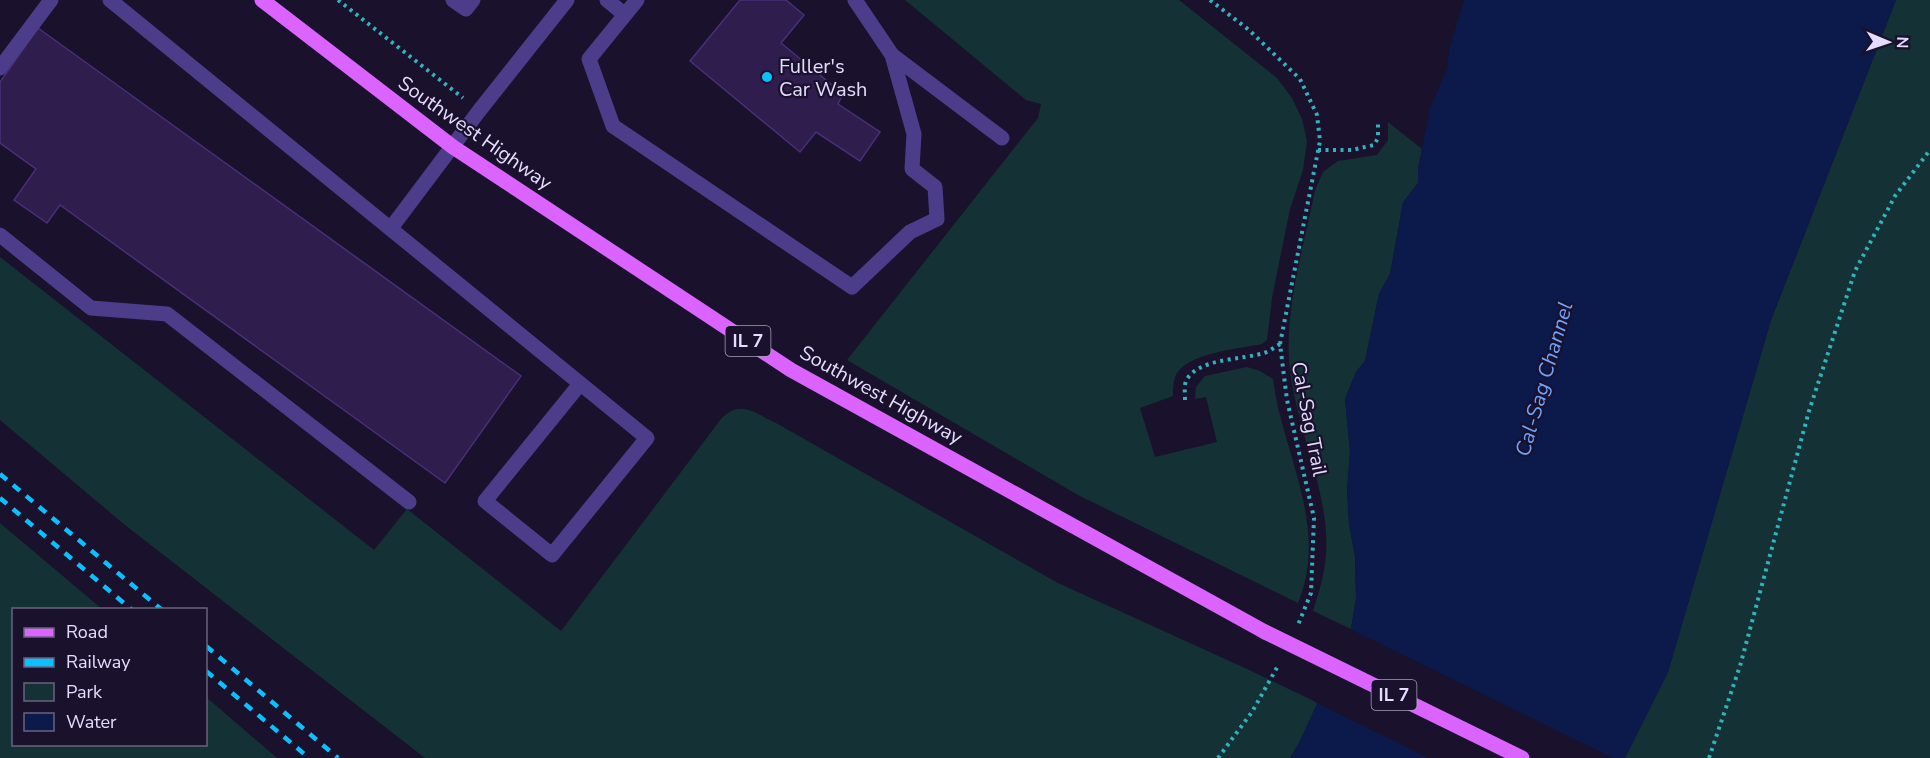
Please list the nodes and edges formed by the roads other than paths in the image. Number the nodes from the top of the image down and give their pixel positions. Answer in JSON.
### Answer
{"nodes":[{"id":1,"x":51,"y":0,"type":"edge"},
{"id":2,"x":110,"y":0,"type":"edge"},
{"id":3,"x":262,"y":0,"type":"edge"},
{"id":4,"x":453,"y":0,"type":"edge"},
{"id":5,"x":473,"y":0,"type":"edge"},
{"id":6,"x":567,"y":0,"type":"edge"},
{"id":7,"x":607,"y":0,"type":"edge"},
{"id":8,"x":637,"y":0,"type":"edge"},
{"id":9,"x":855,"y":0,"type":"edge"},
{"id":10,"x":626,"y":15,"type":"junction"},
{"id":11,"x":892,"y":55,"type":"junction"},
{"id":12,"x":0,"y":68,"type":"edge"},
{"id":13,"x":1002,"y":138,"type":"dead end"},
{"id":14,"x":453,"y":147,"type":"junction"},
{"id":15,"x":391,"y":228,"type":"junction"},
{"id":16,"x":0,"y":235,"type":"edge"},
{"id":17,"x":580,"y":384,"type":"junction"},
{"id":18,"x":409,"y":502,"type":"dead end"},
{"id":19,"x":1522,"y":758,"type":"edge"}],
"edges":[{"from":1,"to":12,"type":"street"},
{"from":2,"to":15,"type":"street"},
{"from":3,"to":14,"type":"main road","name":"Southwest Highway","number":"IL 7"},
{"from":4,"to":5,"type":"street"},
{"from":6,"to":14,"type":"street"},
{"from":7,"to":10,"type":"street"},
{"from":8,"to":10,"type":"street"},
{"from":9,"to":11,"type":"street"},
{"from":10,"to":11,"type":"street"},
{"from":11,"to":13,"type":"street"},
{"from":14,"to":15,"type":"street"},
{"from":14,"to":19,"type":"main road","name":"Southwest Highway","number":"IL 7","bridge":true},
{"from":15,"to":17,"type":"street"},
{"from":16,"to":18,"type":"street"},
{"from":17,"to":17,"type":"street"}]}
